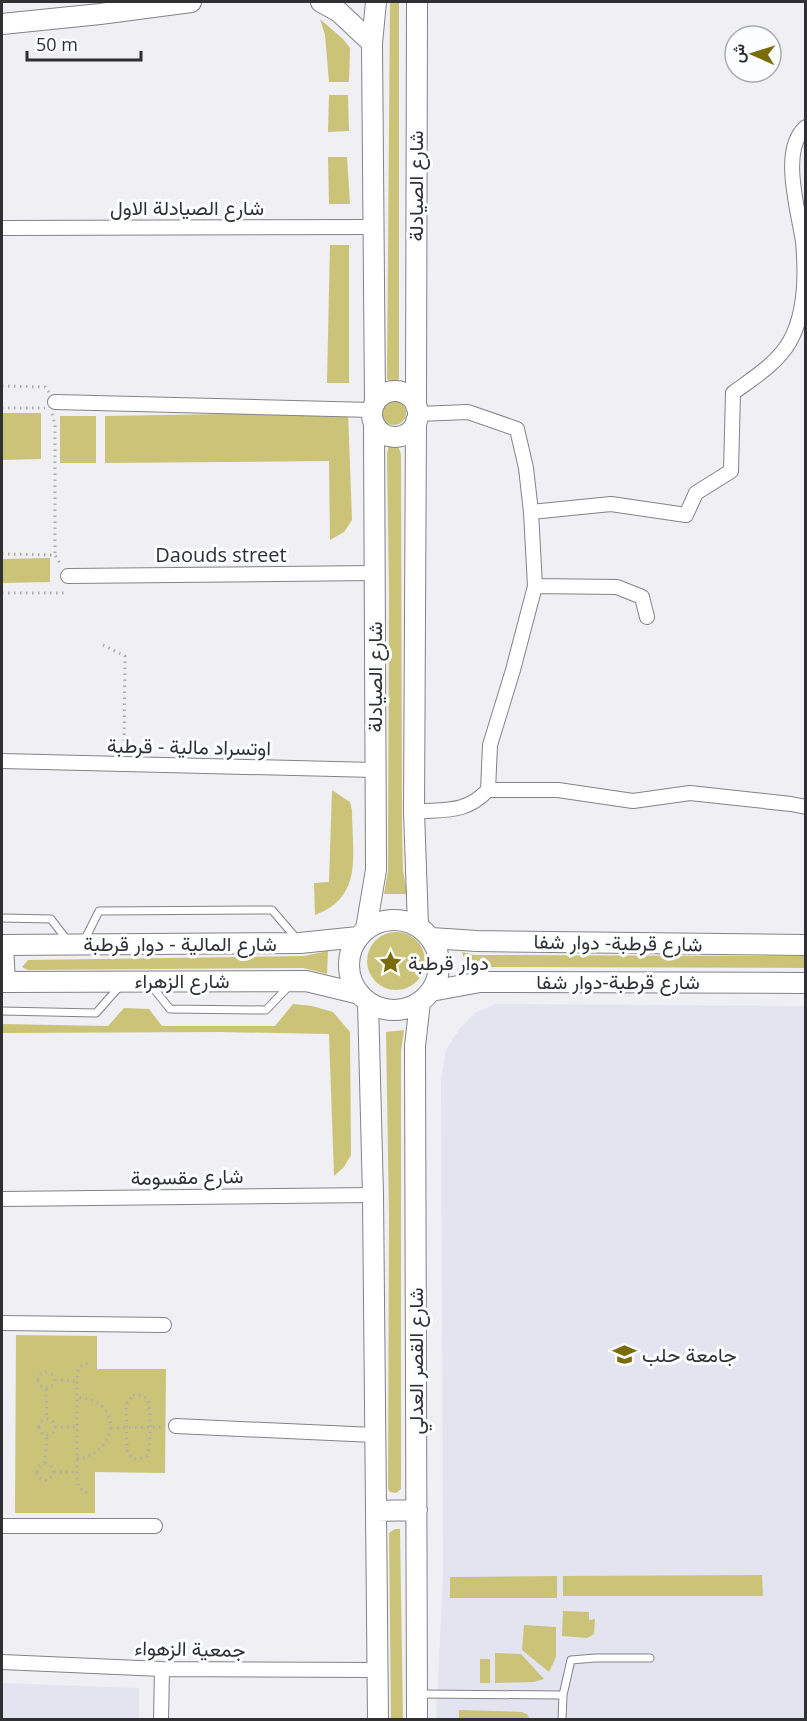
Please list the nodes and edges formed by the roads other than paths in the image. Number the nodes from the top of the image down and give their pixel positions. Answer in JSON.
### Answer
{"nodes":[{"id":1,"x":191,"y":2,"type":"edge"},
{"id":2,"x":321,"y":2,"type":"edge"},
{"id":3,"x":376,"y":2,"type":"edge"},
{"id":4,"x":417,"y":2,"type":"edge"},
{"id":5,"x":2,"y":24,"type":"edge"},
{"id":6,"x":372,"y":43,"type":"junction"},
{"id":7,"x":806,"y":127,"type":"edge"},
{"id":8,"x":374,"y":227,"type":"junction"},
{"id":9,"x":2,"y":228,"type":"edge"},
{"id":10,"x":55,"y":402,"type":"road end"},
{"id":11,"x":374,"y":412,"type":"junction"},
{"id":12,"x":417,"y":414,"type":"junction"},
{"id":13,"x":531,"y":512,"type":"junction"},
{"id":14,"x":374,"y":573,"type":"junction"},
{"id":15,"x":68,"y":576,"type":"road end"},
{"id":16,"x":535,"y":586,"type":"junction"},
{"id":17,"x":647,"y":617,"type":"dead end"},
{"id":18,"x":2,"y":761,"type":"edge"},
{"id":19,"x":375,"y":770,"type":"junction"},
{"id":20,"x":488,"y":790,"type":"junction"},
{"id":21,"x":806,"y":807,"type":"edge"},
{"id":22,"x":414,"y":812,"type":"junction"},
{"id":23,"x":2,"y":918,"type":"edge"},
{"id":24,"x":424,"y":932,"type":"junction"},
{"id":25,"x":362,"y":933,"type":"junction"},
{"id":26,"x":300,"y":943,"type":"junction"},
{"id":27,"x":2,"y":945,"type":"edge"},
{"id":28,"x":76,"y":945,"type":"junction"},
{"id":29,"x":806,"y":945,"type":"edge"},
{"id":30,"x":124,"y":981,"type":"junction"},
{"id":31,"x":147,"y":981,"type":"junction"},
{"id":32,"x":294,"y":981,"type":"junction"},
{"id":33,"x":3,"y":982,"type":"edge"},
{"id":34,"x":806,"y":983,"type":"edge"},
{"id":35,"x":425,"y":997,"type":"junction"},
{"id":36,"x":364,"y":998,"type":"junction"},
{"id":37,"x":2,"y":1011,"type":"edge"},
{"id":38,"x":373,"y":1195,"type":"junction"},
{"id":39,"x":2,"y":1198,"type":"edge"},
{"id":40,"x":2,"y":1323,"type":"edge"},
{"id":41,"x":164,"y":1325,"type":"dead end"},
{"id":42,"x":176,"y":1426,"type":"road end"},
{"id":43,"x":375,"y":1435,"type":"junction"},
{"id":44,"x":417,"y":1510,"type":"junction"},
{"id":45,"x":376,"y":1511,"type":"junction"},
{"id":46,"x":2,"y":1526,"type":"edge"},
{"id":47,"x":155,"y":1526,"type":"dead end"},
{"id":48,"x":650,"y":1658,"type":"dead end"},
{"id":49,"x":2,"y":1662,"type":"edge"},
{"id":50,"x":162,"y":1669,"type":"junction"},
{"id":51,"x":377,"y":1670,"type":"junction"},
{"id":52,"x":419,"y":1694,"type":"junction"},
{"id":53,"x":563,"y":1695,"type":"junction"},
{"id":54,"x":162,"y":1719,"type":"edge"},
{"id":55,"x":378,"y":1719,"type":"edge"},
{"id":56,"x":417,"y":1719,"type":"edge"},
{"id":57,"x":562,"y":1719,"type":"edge"}],
"edges":[{"from":1,"to":5,"type":"street"},
{"from":2,"to":6,"type":"street"},
{"from":3,"to":6,"type":"street","name":"شارع الصيادلة"},
{"from":4,"to":12,"type":"street","name":"شارع الصيادلة"},
{"from":6,"to":8,"type":"street","name":"شارع الصيادلة"},
{"from":7,"to":13,"type":"street"},
{"from":8,"to":9,"type":"street","name":"شارع الصيادلة الاول"},
{"from":8,"to":11,"type":"street","name":"شارع الصيادلة"},
{"from":10,"to":11,"type":"street"},
{"from":11,"to":12,"type":"street"},
{"from":11,"to":12,"type":"street"},
{"from":11,"to":14,"type":"street","name":"شارع الصيادلة"},
{"from":12,"to":13,"type":"street"},
{"from":12,"to":22,"type":"street","name":"شارع الصيادلة"},
{"from":13,"to":16,"type":"street"},
{"from":14,"to":15,"type":"street","name":"Daouds street"},
{"from":14,"to":19,"type":"street","name":"شارع الصيادلة"},
{"from":16,"to":17,"type":"street"},
{"from":16,"to":20,"type":"street"},
{"from":18,"to":19,"type":"street","name":"اوتسراد مالية - قرطبة"},
{"from":19,"to":25,"type":"street","name":"شارع الصيادلة"},
{"from":20,"to":21,"type":"street"},
{"from":20,"to":22,"type":"street"},
{"from":22,"to":24,"type":"street","name":"شارع الصيادلة"},
{"from":23,"to":28,"type":"lane"},
{"from":24,"to":25,"type":"street"},
{"from":24,"to":29,"type":"street","name":"شارع قرطبة- دوار شفا"},
{"from":24,"to":35,"type":"street"},
{"from":25,"to":26,"type":"street","name":"شارع المالية - دوار قرطبة"},
{"from":25,"to":36,"type":"street"},
{"from":26,"to":28,"type":"street","name":"شارع المالية - دوار قرطبة"},
{"from":26,"to":28,"type":"lane"},
{"from":27,"to":28,"type":"street","name":"شارع المالية - دوار قرطبة"},
{"from":27,"to":33,"type":"street"},
{"from":30,"to":31,"type":"street","name":"شارع الزهراء"},
{"from":30,"to":33,"type":"street","name":"شارع الزهراء"},
{"from":30,"to":37,"type":"lane"},
{"from":31,"to":32,"type":"street","name":"شارع الزهراء"},
{"from":31,"to":32,"type":"lane"},
{"from":32,"to":36,"type":"street","name":"شارع الزهراء"},
{"from":34,"to":35,"type":"street","name":"شارع قرطبة-دوار شفا"},
{"from":35,"to":36,"type":"street"},
{"from":35,"to":44,"type":"street","name":"شارع القصر العدلي"},
{"from":36,"to":38,"type":"street"},
{"from":38,"to":39,"type":"street","name":"شارع مقسومة"},
{"from":38,"to":43,"type":"street"},
{"from":40,"to":41,"type":"street"},
{"from":42,"to":43,"type":"street"},
{"from":43,"to":45,"type":"street"},
{"from":44,"to":45,"type":"street"},
{"from":44,"to":52,"type":"street","name":"شارع القصر العدلي"},
{"from":45,"to":51,"type":"street"},
{"from":46,"to":47,"type":"street"},
{"from":48,"to":53,"type":"lane"},
{"from":49,"to":50,"type":"street","name":"جمعية الزهواء"},
{"from":50,"to":51,"type":"street","name":"جمعية الزهواء"},
{"from":50,"to":54,"type":"street"},
{"from":51,"to":55,"type":"street"},
{"from":52,"to":53,"type":"lane"},
{"from":52,"to":56,"type":"street","name":"شارع القصر العدلي"},
{"from":53,"to":57,"type":"lane"}]}
